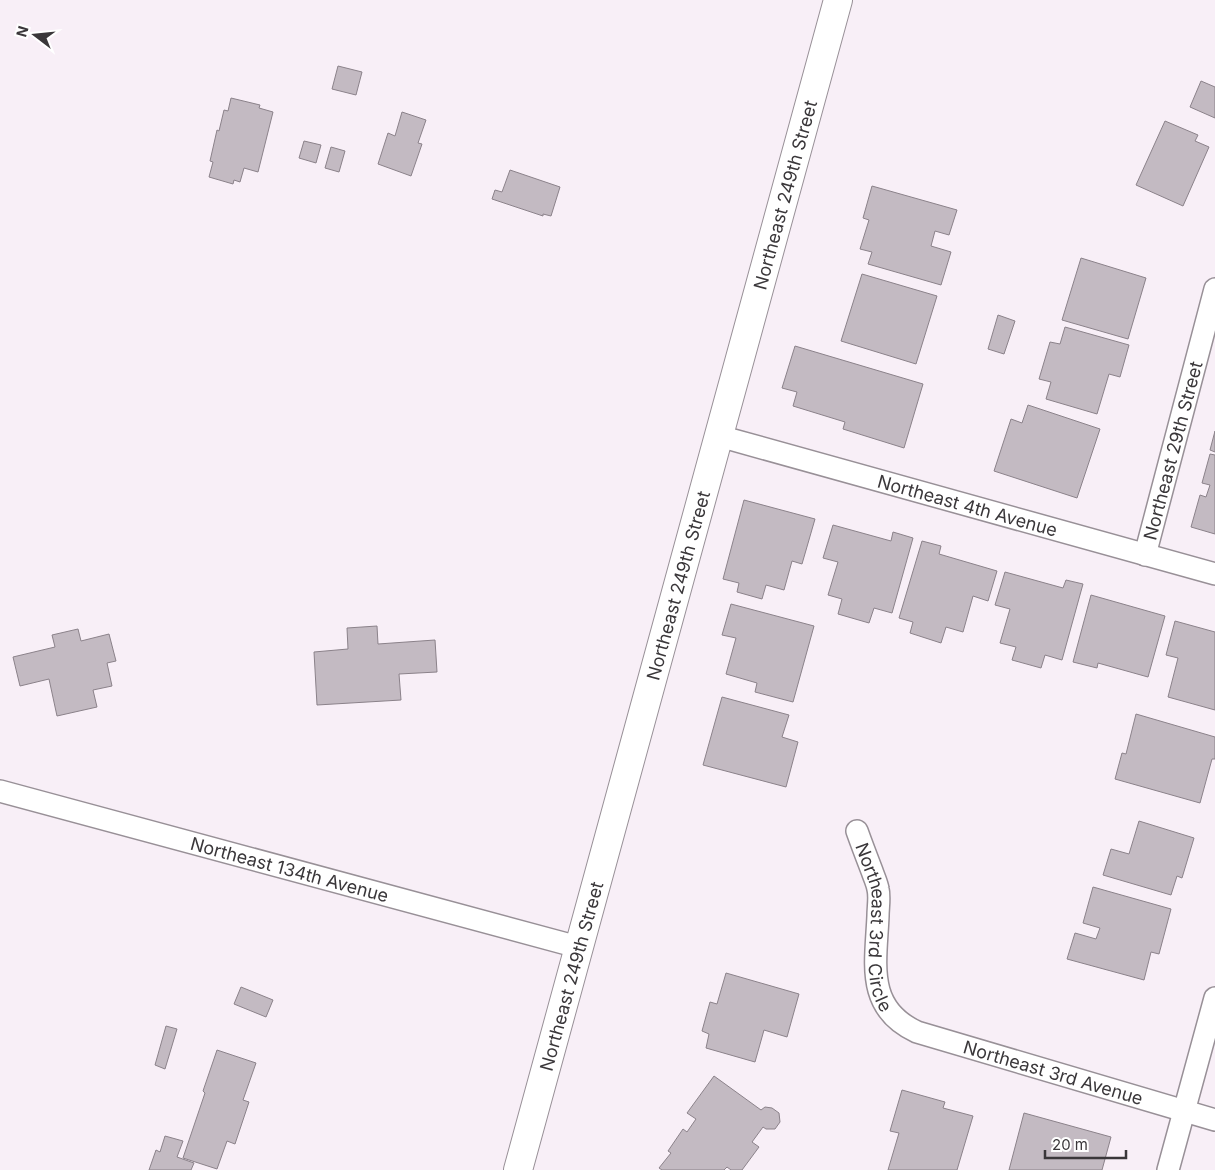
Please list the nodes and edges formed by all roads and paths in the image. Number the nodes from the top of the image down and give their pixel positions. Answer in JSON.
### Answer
{"nodes":[{"id":1,"x":838,"y":0,"type":"edge"},
{"id":2,"x":1215,"y":289,"type":"edge"},
{"id":3,"x":719,"y":436,"type":"junction"},
{"id":4,"x":1145,"y":555,"type":"junction"},
{"id":5,"x":1215,"y":574,"type":"edge"},
{"id":6,"x":0,"y":791,"type":"edge"},
{"id":7,"x":857,"y":831,"type":"dead end"},
{"id":8,"x":578,"y":947,"type":"junction"},
{"id":9,"x":1215,"y":998,"type":"edge"},
{"id":10,"x":895,"y":1019,"type":"joint"},
{"id":11,"x":1184,"y":1111,"type":"junction"},
{"id":12,"x":1215,"y":1120,"type":"edge"},
{"id":13,"x":518,"y":1170,"type":"edge"},
{"id":14,"x":1168,"y":1170,"type":"edge"}],
"edges":[{"from":1,"to":3,"type":"street","name":"Northeast 249th Street"},
{"from":2,"to":4,"type":"street","name":"Northeast 29th Street"},
{"from":3,"to":4,"type":"street","name":"Northeast 4th Avenue"},
{"from":3,"to":8,"type":"street","name":"Northeast 249th Street"},
{"from":4,"to":5,"type":"street","name":"Northeast 4th Avenue"},
{"from":6,"to":8,"type":"street","name":"Northeast 134th Avenue"},
{"from":7,"to":10,"type":"street","name":"Northeast 3rd Circle"},
{"from":8,"to":13,"type":"street","name":"Northeast 249th Street"},
{"from":9,"to":11,"type":"street"},
{"from":10,"to":11,"type":"street","name":"Northeast 3rd Avenue"},
{"from":11,"to":12,"type":"street","name":"Northeast 3rd Avenue"},
{"from":11,"to":14,"type":"street"}]}
